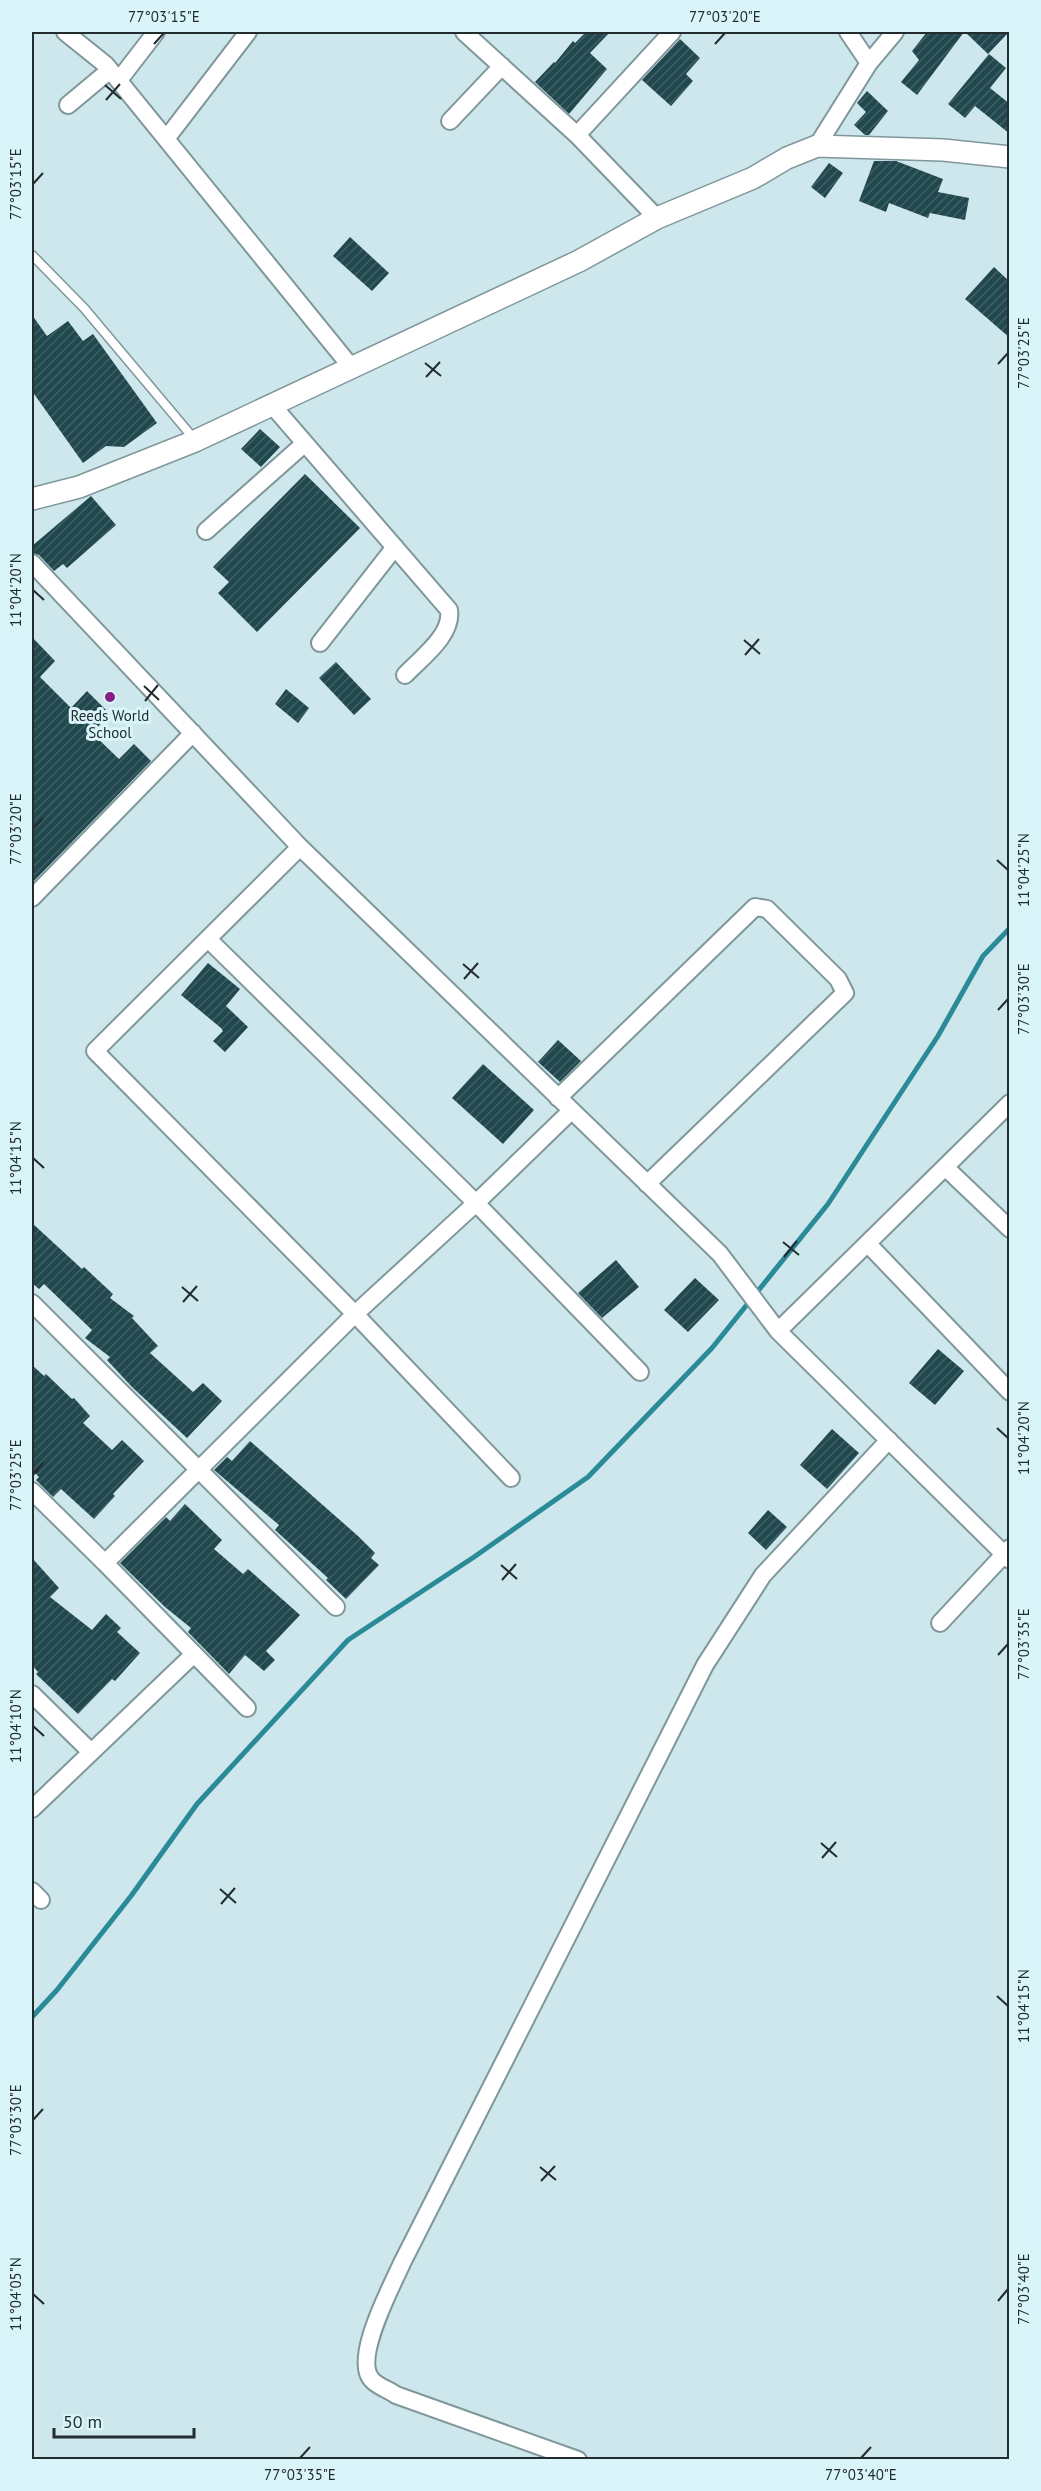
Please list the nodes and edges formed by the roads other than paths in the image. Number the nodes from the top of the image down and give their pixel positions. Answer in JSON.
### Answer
{"nodes":[{"id":1,"x":65,"y":32,"type":"edge"},
{"id":2,"x":156,"y":32,"type":"edge"},
{"id":3,"x":248,"y":32,"type":"edge"},
{"id":4,"x":464,"y":32,"type":"edge"},
{"id":5,"x":672,"y":32,"type":"edge"},
{"id":6,"x":848,"y":32,"type":"edge"},
{"id":7,"x":895,"y":32,"type":"edge"},
{"id":8,"x":868,"y":63,"type":"junction"},
{"id":9,"x":502,"y":66,"type":"junction"},
{"id":10,"x":115,"y":75,"type":"junction"},
{"id":11,"x":68,"y":105,"type":"dead end"},
{"id":12,"x":450,"y":122,"type":"dead end"},
{"id":13,"x":577,"y":135,"type":"junction"},
{"id":14,"x":166,"y":139,"type":"junction"},
{"id":15,"x":817,"y":146,"type":"junction"},
{"id":16,"x":1010,"y":157,"type":"edge"},
{"id":17,"x":657,"y":218,"type":"junction"},
{"id":18,"x":32,"y":255,"type":"edge"},
{"id":19,"x":352,"y":368,"type":"junction"},
{"id":20,"x":272,"y":405,"type":"junction"},
{"id":21,"x":195,"y":441,"type":"junction"},
{"id":22,"x":304,"y":444,"type":"junction"},
{"id":23,"x":32,"y":499,"type":"edge"},
{"id":24,"x":206,"y":531,"type":"dead end"},
{"id":25,"x":395,"y":547,"type":"junction"},
{"id":26,"x":32,"y":563,"type":"edge"},
{"id":27,"x":320,"y":643,"type":"dead end"},
{"id":28,"x":405,"y":675,"type":"dead end"},
{"id":29,"x":193,"y":733,"type":"junction"},
{"id":30,"x":300,"y":846,"type":"junction"},
{"id":31,"x":32,"y":898,"type":"edge"},
{"id":32,"x":208,"y":939,"type":"junction"},
{"id":33,"x":558,"y":1098,"type":"junction"},
{"id":34,"x":1010,"y":1102,"type":"edge"},
{"id":35,"x":571,"y":1111,"type":"junction"},
{"id":36,"x":945,"y":1167,"type":"junction"},
{"id":37,"x":647,"y":1184,"type":"junction"},
{"id":38,"x":476,"y":1203,"type":"junction"},
{"id":39,"x":1010,"y":1230,"type":"edge"},
{"id":40,"x":868,"y":1244,"type":"junction"},
{"id":41,"x":32,"y":1303,"type":"edge"},
{"id":42,"x":355,"y":1314,"type":"junction"},
{"id":43,"x":778,"y":1331,"type":"junction"},
{"id":44,"x":640,"y":1372,"type":"dead end"},
{"id":45,"x":1010,"y":1392,"type":"edge"},
{"id":46,"x":889,"y":1440,"type":"junction"},
{"id":47,"x":199,"y":1471,"type":"junction"},
{"id":48,"x":512,"y":1478,"type":"dead end"},
{"id":49,"x":32,"y":1491,"type":"edge"},
{"id":50,"x":1008,"y":1554,"type":"edge"},
{"id":51,"x":105,"y":1563,"type":"junction"},
{"id":52,"x":336,"y":1607,"type":"dead end"},
{"id":53,"x":940,"y":1623,"type":"dead end"},
{"id":54,"x":194,"y":1654,"type":"junction"},
{"id":55,"x":32,"y":1694,"type":"edge"},
{"id":56,"x":247,"y":1708,"type":"dead end"},
{"id":57,"x":91,"y":1752,"type":"junction"},
{"id":58,"x":32,"y":1809,"type":"edge"},
{"id":59,"x":578,"y":2460,"type":"edge"}],
"edges":[{"from":1,"to":10,"type":"street"},
{"from":2,"to":10,"type":"street"},
{"from":3,"to":14,"type":"street"},
{"from":4,"to":9,"type":"street"},
{"from":5,"to":13,"type":"street"},
{"from":6,"to":8,"type":"street"},
{"from":7,"to":8,"type":"street"},
{"from":8,"to":15,"type":"street"},
{"from":9,"to":12,"type":"street"},
{"from":9,"to":13,"type":"street"},
{"from":10,"to":11,"type":"street"},
{"from":10,"to":14,"type":"street"},
{"from":13,"to":17,"type":"street"},
{"from":14,"to":19,"type":"street"},
{"from":15,"to":16,"type":"street"},
{"from":15,"to":17,"type":"street"},
{"from":17,"to":19,"type":"street"},
{"from":18,"to":21,"type":"lane"},
{"from":19,"to":20,"type":"street"},
{"from":20,"to":21,"type":"street"},
{"from":20,"to":22,"type":"street"},
{"from":21,"to":23,"type":"street"},
{"from":22,"to":24,"type":"street"},
{"from":22,"to":25,"type":"street"},
{"from":25,"to":27,"type":"street"},
{"from":25,"to":28,"type":"street"},
{"from":26,"to":29,"type":"street"},
{"from":29,"to":30,"type":"street"},
{"from":29,"to":31,"type":"street"},
{"from":30,"to":32,"type":"street"},
{"from":30,"to":33,"type":"street"},
{"from":32,"to":38,"type":"street"},
{"from":32,"to":42,"type":"street"},
{"from":33,"to":35,"type":"street"},
{"from":33,"to":37,"type":"street"},
{"from":34,"to":36,"type":"street"},
{"from":35,"to":37,"type":"street"},
{"from":35,"to":38,"type":"street"},
{"from":36,"to":39,"type":"street"},
{"from":36,"to":40,"type":"street"},
{"from":37,"to":43,"type":"street"},
{"from":38,"to":42,"type":"street"},
{"from":38,"to":44,"type":"street"},
{"from":40,"to":43,"type":"street"},
{"from":40,"to":45,"type":"street"},
{"from":41,"to":47,"type":"street"},
{"from":42,"to":47,"type":"street"},
{"from":42,"to":48,"type":"street"},
{"from":43,"to":46,"type":"street"},
{"from":46,"to":50,"type":"street"},
{"from":46,"to":59,"type":"street"},
{"from":47,"to":51,"type":"street"},
{"from":47,"to":52,"type":"street"},
{"from":49,"to":51,"type":"street"},
{"from":50,"to":53,"type":"street"},
{"from":51,"to":54,"type":"street"},
{"from":54,"to":56,"type":"street"},
{"from":54,"to":57,"type":"street"},
{"from":55,"to":57,"type":"street"},
{"from":57,"to":58,"type":"street"}]}
